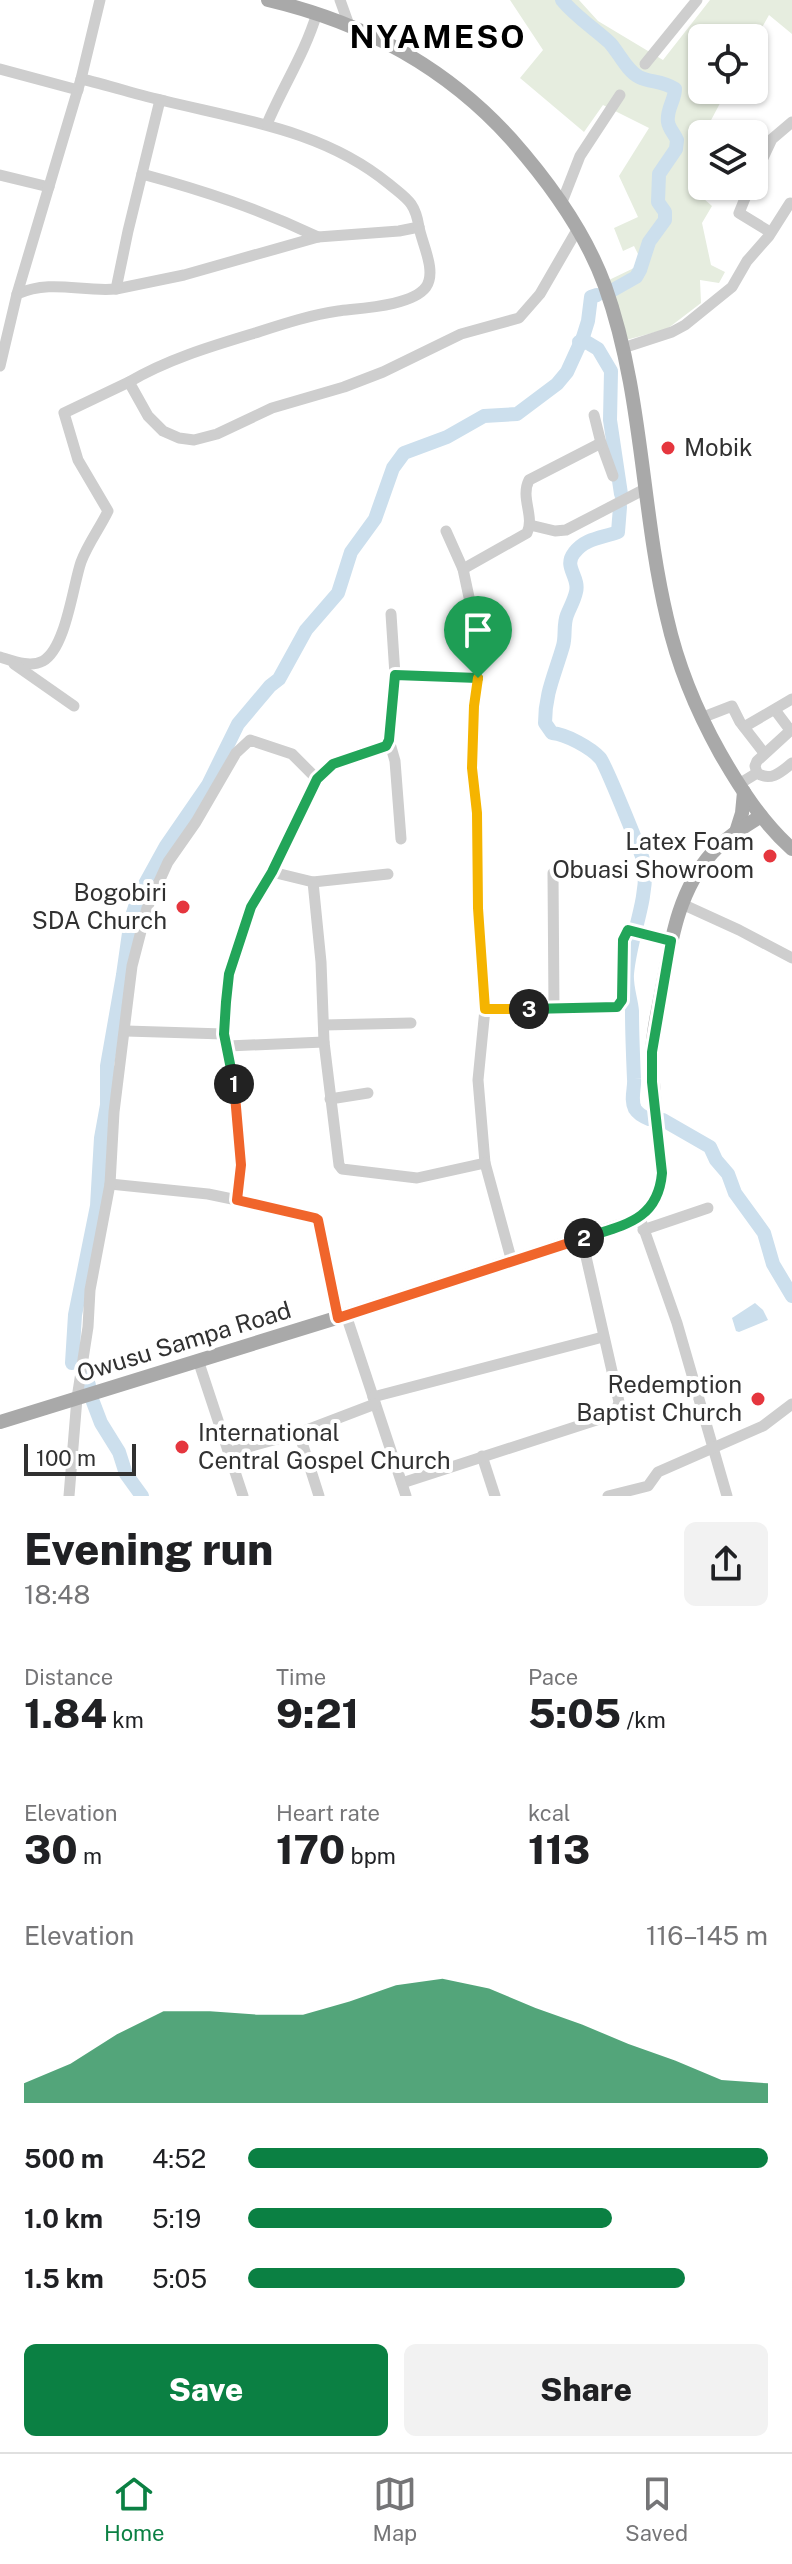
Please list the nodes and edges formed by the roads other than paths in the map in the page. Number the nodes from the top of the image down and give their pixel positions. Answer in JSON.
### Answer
{"nodes":[{"id":1,"x":100,"y":0,"type":"edge"},
{"id":2,"x":268,"y":0,"type":"edge"},
{"id":3,"x":340,"y":0,"type":"edge"},
{"id":4,"x":697,"y":0,"type":"edge"},
{"id":5,"x":317,"y":13,"type":"junction"},
{"id":6,"x":349,"y":25,"type":"junction"},
{"id":7,"x":645,"y":64,"type":"dead end"},
{"id":8,"x":0,"y":69,"type":"edge"},
{"id":9,"x":80,"y":84,"type":"junction"},
{"id":10,"x":620,"y":95,"type":"dead end"},
{"id":11,"x":160,"y":100,"type":"junction"},
{"id":12,"x":792,"y":122,"type":"edge"},
{"id":13,"x":267,"y":124,"type":"junction"},
{"id":14,"x":768,"y":147,"type":"edge"},
{"id":15,"x":142,"y":174,"type":"junction"},
{"id":16,"x":0,"y":175,"type":"edge"},
{"id":17,"x":49,"y":187,"type":"junction"},
{"id":18,"x":744,"y":200,"type":"edge"},
{"id":19,"x":562,"y":202,"type":"junction"},
{"id":20,"x":790,"y":203,"type":"edge"},
{"id":21,"x":419,"y":227,"type":"junction"},
{"id":22,"x":577,"y":230,"type":"junction"},
{"id":23,"x":770,"y":232,"type":"junction"},
{"id":24,"x":318,"y":237,"type":"junction"},
{"id":25,"x":116,"y":289,"type":"junction"},
{"id":26,"x":17,"y":294,"type":"junction"},
{"id":27,"x":623,"y":348,"type":"junction"},
{"id":28,"x":0,"y":366,"type":"edge"},
{"id":29,"x":129,"y":382,"type":"junction"},
{"id":30,"x":594,"y":415,"type":"dead end"},
{"id":31,"x":601,"y":443,"type":"junction"},
{"id":32,"x":613,"y":476,"type":"dead end"},
{"id":33,"x":645,"y":489,"type":"junction"},
{"id":34,"x":530,"y":525,"type":"junction"},
{"id":35,"x":446,"y":531,"type":"dead end"},
{"id":36,"x":463,"y":569,"type":"junction"},
{"id":37,"x":391,"y":614,"type":"dead end"},
{"id":38,"x":5,"y":659,"type":"edge"},
{"id":39,"x":395,"y":675,"type":"junction"},
{"id":40,"x":478,"y":678,"type":"junction"},
{"id":41,"x":792,"y":699,"type":"edge"},
{"id":42,"x":74,"y":706,"type":"dead end"},
{"id":43,"x":775,"y":710,"type":"junction"},
{"id":44,"x":701,"y":718,"type":"junction"},
{"id":45,"x":744,"y":727,"type":"junction"},
{"id":46,"x":791,"y":730,"type":"edge"},
{"id":47,"x":389,"y":740,"type":"junction"},
{"id":48,"x":764,"y":753,"type":"junction"},
{"id":49,"x":792,"y":763,"type":"edge"},
{"id":50,"x":757,"y":773,"type":"junction"},
{"id":51,"x":317,"y":779,"type":"junction"},
{"id":52,"x":741,"y":788,"type":"junction"},
{"id":53,"x":761,"y":816,"type":"junction"},
{"id":54,"x":733,"y":834,"type":"junction"},
{"id":55,"x":401,"y":839,"type":"dead end"},
{"id":56,"x":790,"y":848,"type":"edge"},
{"id":57,"x":272,"y":872,"type":"junction"},
{"id":58,"x":553,"y":873,"type":"dead end"},
{"id":59,"x":388,"y":874,"type":"dead end"},
{"id":60,"x":313,"y":882,"type":"junction"},
{"id":61,"x":682,"y":904,"type":"junction"},
{"id":62,"x":671,"y":941,"type":"junction"},
{"id":63,"x":792,"y":958,"type":"edge"},
{"id":64,"x":485,"y":1009,"type":"junction"},
{"id":65,"x":554,"y":1009,"type":"junction"},
{"id":66,"x":411,"y":1023,"type":"dead end"},
{"id":67,"x":324,"y":1025,"type":"junction"},
{"id":68,"x":126,"y":1031,"type":"junction"},
{"id":69,"x":226,"y":1040,"type":"junction"},
{"id":70,"x":324,"y":1042,"type":"junction"},
{"id":71,"x":368,"y":1093,"type":"dead end"},
{"id":72,"x":330,"y":1099,"type":"junction"},
{"id":73,"x":485,"y":1163,"type":"junction"},
{"id":74,"x":110,"y":1184,"type":"junction"},
{"id":75,"x":237,"y":1200,"type":"junction"},
{"id":76,"x":708,"y":1208,"type":"dead end"},
{"id":77,"x":642,"y":1224,"type":"junction"},
{"id":78,"x":582,"y":1239,"type":"junction"},
{"id":79,"x":512,"y":1262,"type":"junction"},
{"id":80,"x":342,"y":1316,"type":"junction"},
{"id":81,"x":603,"y":1337,"type":"junction"},
{"id":82,"x":198,"y":1360,"type":"junction"},
{"id":83,"x":77,"y":1398,"type":"junction"},
{"id":84,"x":374,"y":1401,"type":"junction"},
{"id":85,"x":792,"y":1404,"type":"edge"},
{"id":86,"x":0,"y":1422,"type":"edge"},
{"id":87,"x":299,"y":1433,"type":"junction"},
{"id":88,"x":711,"y":1447,"type":"junction"},
{"id":89,"x":230,"y":1452,"type":"junction"},
{"id":90,"x":482,"y":1456,"type":"junction"},
{"id":91,"x":402,"y":1483,"type":"junction"},
{"id":92,"x":650,"y":1491,"type":"edge"},
{"id":93,"x":69,"y":1496,"type":"edge"},
{"id":94,"x":243,"y":1496,"type":"edge"},
{"id":95,"x":319,"y":1496,"type":"edge"},
{"id":96,"x":406,"y":1496,"type":"edge"},
{"id":97,"x":495,"y":1496,"type":"edge"},
{"id":98,"x":608,"y":1496,"type":"edge"},
{"id":99,"x":727,"y":1496,"type":"edge"}],
"edges":[{"from":1,"to":9,"type":"street"},
{"from":2,"to":5,"type":"main road"},
{"from":3,"to":6,"type":"street"},
{"from":4,"to":7,"type":"street"},
{"from":5,"to":6,"type":"main road"},
{"from":5,"to":13,"type":"street"},
{"from":6,"to":19,"type":"main road"},
{"from":8,"to":9,"type":"street"},
{"from":9,"to":11,"type":"street"},
{"from":9,"to":17,"type":"street"},
{"from":10,"to":19,"type":"street"},
{"from":11,"to":13,"type":"street"},
{"from":11,"to":15,"type":"street"},
{"from":12,"to":14,"type":"street"},
{"from":13,"to":21,"type":"street"},
{"from":15,"to":24,"type":"street"},
{"from":15,"to":25,"type":"street"},
{"from":16,"to":17,"type":"street"},
{"from":17,"to":26,"type":"street"},
{"from":18,"to":23,"type":"street"},
{"from":19,"to":22,"type":"main road"},
{"from":20,"to":23,"type":"street"},
{"from":21,"to":24,"type":"street"},
{"from":21,"to":29,"type":"street"},
{"from":22,"to":27,"type":"main road"},
{"from":22,"to":29,"type":"street"},
{"from":23,"to":27,"type":"street"},
{"from":24,"to":25,"type":"street"},
{"from":25,"to":26,"type":"street"},
{"from":26,"to":28,"type":"street"},
{"from":27,"to":33,"type":"main road"},
{"from":29,"to":38,"type":"street"},
{"from":30,"to":31,"type":"street"},
{"from":31,"to":32,"type":"street"},
{"from":31,"to":34,"type":"street"},
{"from":33,"to":34,"type":"street"},
{"from":33,"to":44,"type":"main road"},
{"from":34,"to":36,"type":"street"},
{"from":35,"to":36,"type":"street"},
{"from":36,"to":40,"type":"street"},
{"from":37,"to":39,"type":"street"},
{"from":38,"to":42,"type":"street"},
{"from":39,"to":40,"type":"street"},
{"from":39,"to":47,"type":"street"},
{"from":40,"to":64,"type":"street"},
{"from":41,"to":43,"type":"street"},
{"from":43,"to":45,"type":"street"},
{"from":43,"to":46,"type":"street"},
{"from":44,"to":45,"type":"street"},
{"from":44,"to":52,"type":"main road"},
{"from":45,"to":48,"type":"street"},
{"from":46,"to":48,"type":"street"},
{"from":47,"to":51,"type":"street"},
{"from":47,"to":55,"type":"street"},
{"from":48,"to":50,"type":"street"},
{"from":49,"to":50,"type":"street"},
{"from":50,"to":52,"type":"street"},
{"from":51,"to":57,"type":"street"},
{"from":51,"to":68,"type":"street"},
{"from":52,"to":53,"type":"main road"},
{"from":52,"to":54,"type":"main road"},
{"from":53,"to":54,"type":"main road"},
{"from":53,"to":56,"type":"main road"},
{"from":54,"to":56,"type":"main road"},
{"from":54,"to":61,"type":"main road"},
{"from":57,"to":60,"type":"street"},
{"from":57,"to":69,"type":"street"},
{"from":58,"to":65,"type":"street"},
{"from":59,"to":60,"type":"street"},
{"from":60,"to":67,"type":"street"},
{"from":61,"to":62,"type":"main road"},
{"from":61,"to":63,"type":"street"},
{"from":62,"to":65,"type":"street"},
{"from":62,"to":77,"type":"main road"},
{"from":64,"to":65,"type":"street"},
{"from":64,"to":73,"type":"street"},
{"from":66,"to":67,"type":"street"},
{"from":67,"to":70,"type":"street"},
{"from":68,"to":69,"type":"street"},
{"from":68,"to":74,"type":"street"},
{"from":69,"to":70,"type":"street"},
{"from":69,"to":75,"type":"street"},
{"from":70,"to":72,"type":"street"},
{"from":71,"to":72,"type":"street"},
{"from":72,"to":73,"type":"street"},
{"from":73,"to":79,"type":"street"},
{"from":74,"to":75,"type":"street"},
{"from":74,"to":83,"type":"street"},
{"from":75,"to":80,"type":"street"},
{"from":76,"to":77,"type":"street"},
{"from":77,"to":78,"type":"main road","name":"Owusu Sampa Road"},
{"from":77,"to":88,"type":"street"},
{"from":78,"to":79,"type":"main road","name":"Owusu Sampa Road"},
{"from":78,"to":81,"type":"street"},
{"from":79,"to":80,"type":"main road","name":"Owusu Sampa Road"},
{"from":80,"to":82,"type":"main road","name":"Owusu Sampa Road"},
{"from":80,"to":84,"type":"street"},
{"from":81,"to":84,"type":"street"},
{"from":81,"to":90,"type":"street"},
{"from":82,"to":83,"type":"main road","name":"Owusu Sampa Road"},
{"from":82,"to":89,"type":"street"},
{"from":83,"to":86,"type":"main road","name":"Owusu Sampa Road"},
{"from":83,"to":93,"type":"street"},
{"from":84,"to":87,"type":"street"},
{"from":84,"to":91,"type":"street"},
{"from":85,"to":88,"type":"street"},
{"from":87,"to":89,"type":"street"},
{"from":87,"to":95,"type":"street"},
{"from":88,"to":92,"type":"street"},
{"from":88,"to":99,"type":"street"},
{"from":89,"to":94,"type":"street"},
{"from":90,"to":91,"type":"street"},
{"from":90,"to":97,"type":"street"},
{"from":91,"to":96,"type":"street"},
{"from":92,"to":98,"type":"street"}]}
